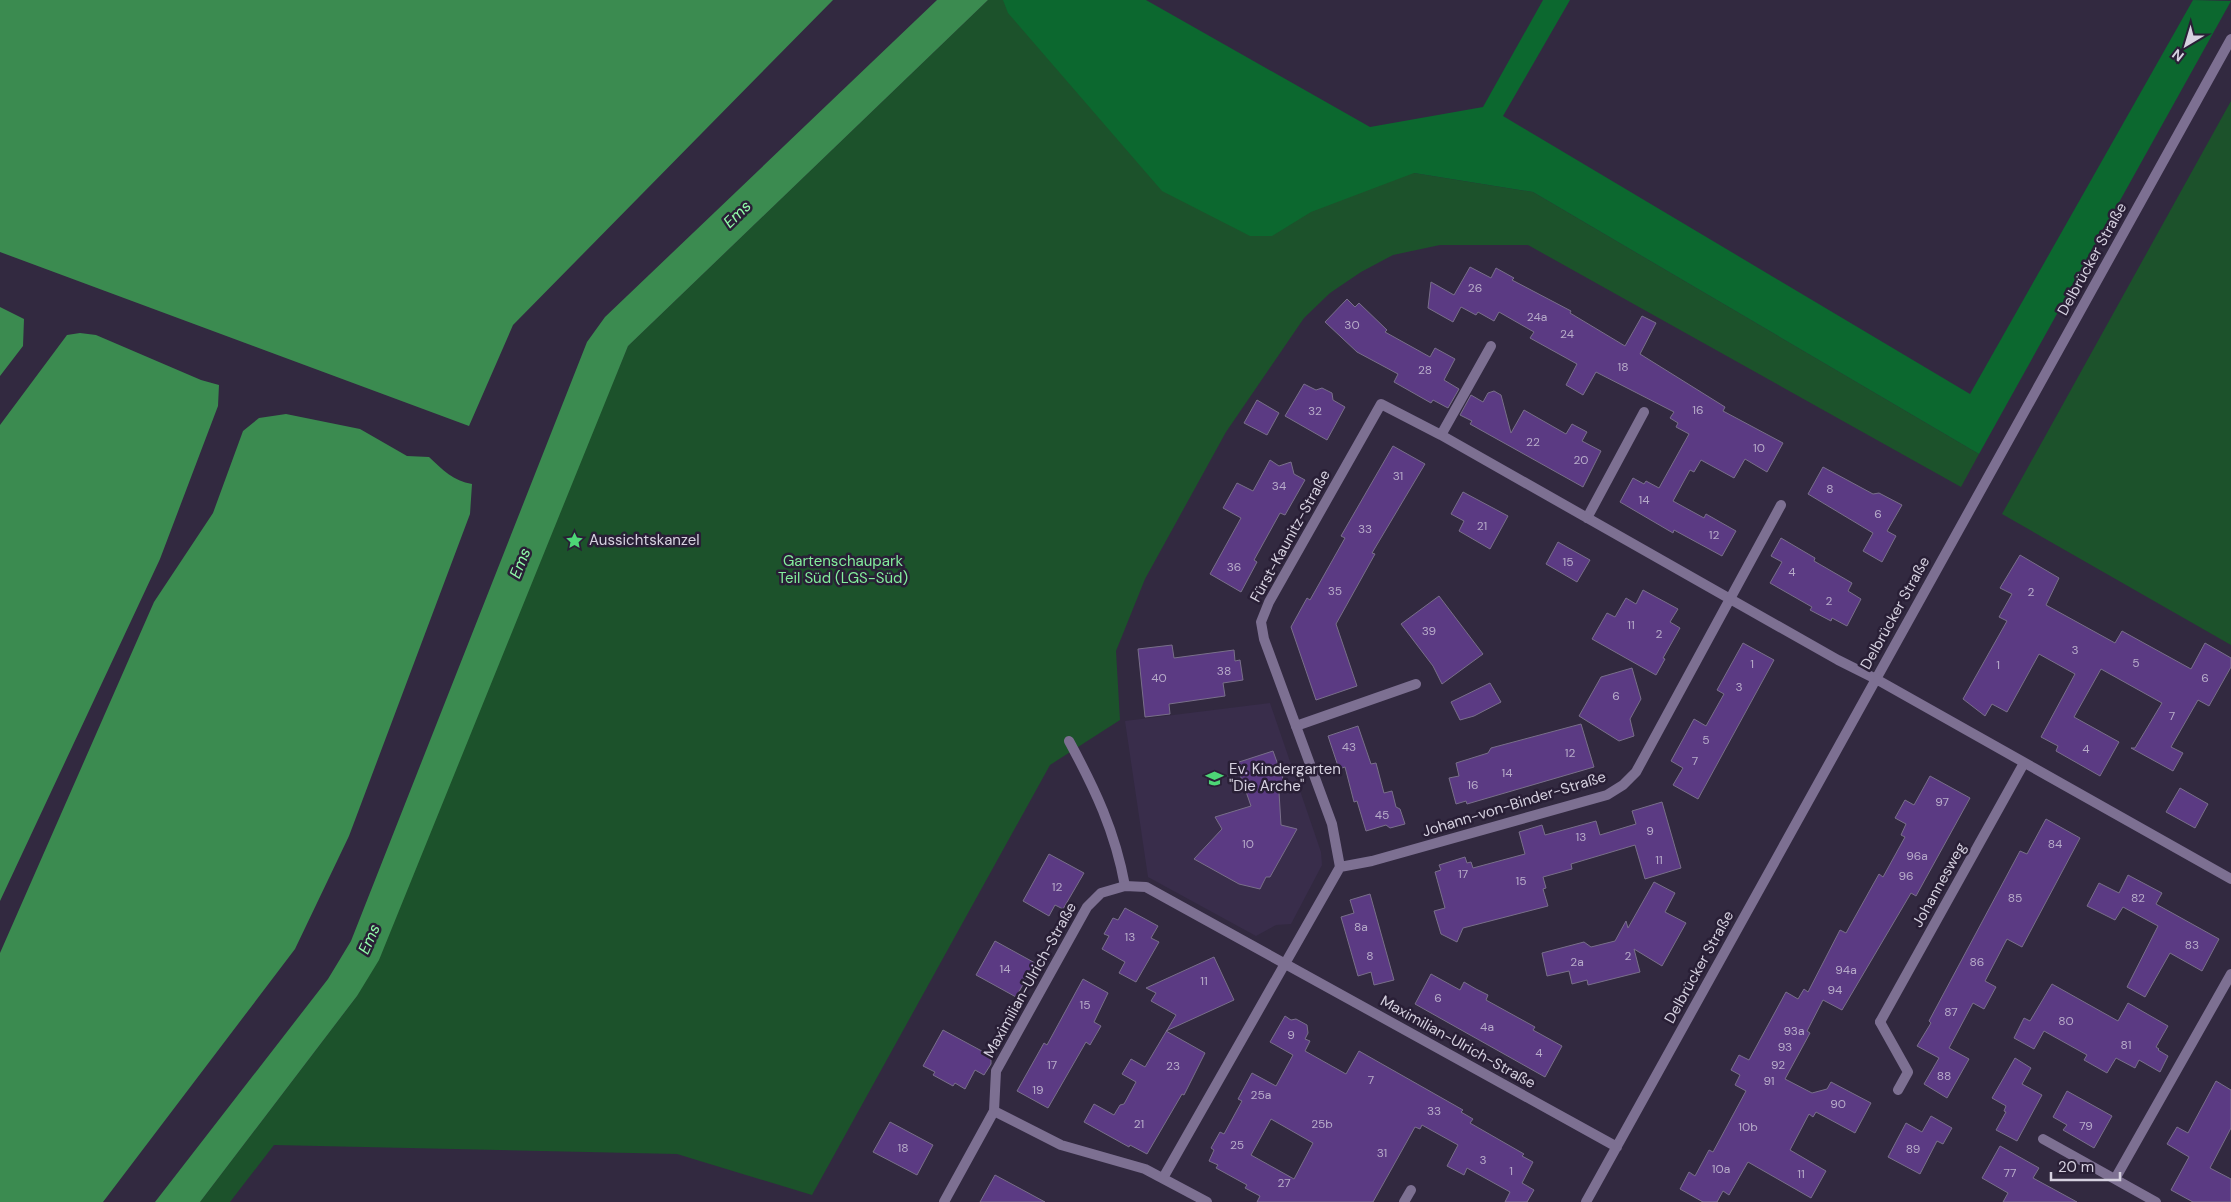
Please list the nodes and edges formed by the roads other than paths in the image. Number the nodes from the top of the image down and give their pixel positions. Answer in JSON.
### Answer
{"nodes":[{"id":1,"x":2231,"y":39,"type":"edge"},
{"id":2,"x":1491,"y":346,"type":"dead end"},
{"id":3,"x":1644,"y":412,"type":"dead end"},
{"id":4,"x":1441,"y":435,"type":"junction"},
{"id":5,"x":1781,"y":505,"type":"dead end"},
{"id":6,"x":1588,"y":518,"type":"junction"},
{"id":7,"x":1732,"y":599,"type":"junction"},
{"id":8,"x":1876,"y":679,"type":"junction"},
{"id":9,"x":1416,"y":684,"type":"dead end"},
{"id":10,"x":1296,"y":726,"type":"junction"},
{"id":11,"x":1069,"y":741,"type":"dead end"},
{"id":12,"x":2024,"y":763,"type":"junction"},
{"id":13,"x":1340,"y":867,"type":"junction"},
{"id":14,"x":2231,"y":879,"type":"edge"},
{"id":15,"x":1125,"y":886,"type":"junction"},
{"id":16,"x":1285,"y":964,"type":"junction"},
{"id":17,"x":2231,"y":974,"type":"edge"},
{"id":18,"x":1898,"y":1090,"type":"dead end"},
{"id":19,"x":994,"y":1111,"type":"junction"},
{"id":20,"x":2043,"y":1139,"type":"dead end"},
{"id":21,"x":1617,"y":1147,"type":"junction"},
{"id":22,"x":1163,"y":1178,"type":"junction"},
{"id":23,"x":2115,"y":1179,"type":"junction"},
{"id":24,"x":1411,"y":1190,"type":"dead end"},
{"id":25,"x":944,"y":1202,"type":"edge"},
{"id":26,"x":1207,"y":1202,"type":"edge"},
{"id":27,"x":1404,"y":1202,"type":"edge"},
{"id":28,"x":1586,"y":1202,"type":"edge"},
{"id":29,"x":2156,"y":1202,"type":"edge"}],
"edges":[{"from":1,"to":8,"type":"street","name":"Delbrücker Straße"},
{"from":2,"to":4,"type":"street"},
{"from":3,"to":6,"type":"street"},
{"from":4,"to":6,"type":"street","name":"Fürst-Kaunitz-Straße"},
{"from":4,"to":10,"type":"street","name":"Fürst-Kaunitz-Straße"},
{"from":5,"to":7,"type":"street"},
{"from":6,"to":7,"type":"street","name":"Fürst-Kaunitz-Straße"},
{"from":7,"to":8,"type":"street","name":"Fürst-Kaunitz-Straße"},
{"from":7,"to":13,"type":"street","name":"Johann-von-Binder-Straße"},
{"from":8,"to":12,"type":"street"},
{"from":8,"to":21,"type":"street","name":"Delbrücker Straße"},
{"from":9,"to":10,"type":"street"},
{"from":10,"to":13,"type":"street","name":"Fürst-Kaunitz-Straße"},
{"from":11,"to":15,"type":"street"},
{"from":12,"to":14,"type":"street"},
{"from":12,"to":18,"type":"street","name":"Johannesweg"},
{"from":13,"to":16,"type":"street"},
{"from":15,"to":16,"type":"street","name":"Maximilian-Ulrich-Straße"},
{"from":15,"to":19,"type":"street","name":"Maximilian-Ulrich-Straße"},
{"from":16,"to":21,"type":"street","name":"Maximilian-Ulrich-Straße"},
{"from":16,"to":22,"type":"street"},
{"from":17,"to":23,"type":"street"},
{"from":19,"to":22,"type":"street"},
{"from":19,"to":25,"type":"street","name":"Maximilian-Ulrich-Straße"},
{"from":20,"to":23,"type":"street"},
{"from":21,"to":28,"type":"street","name":"Delbrücker Straße"},
{"from":22,"to":26,"type":"street"},
{"from":23,"to":29,"type":"street"},
{"from":24,"to":27,"type":"street"}]}
